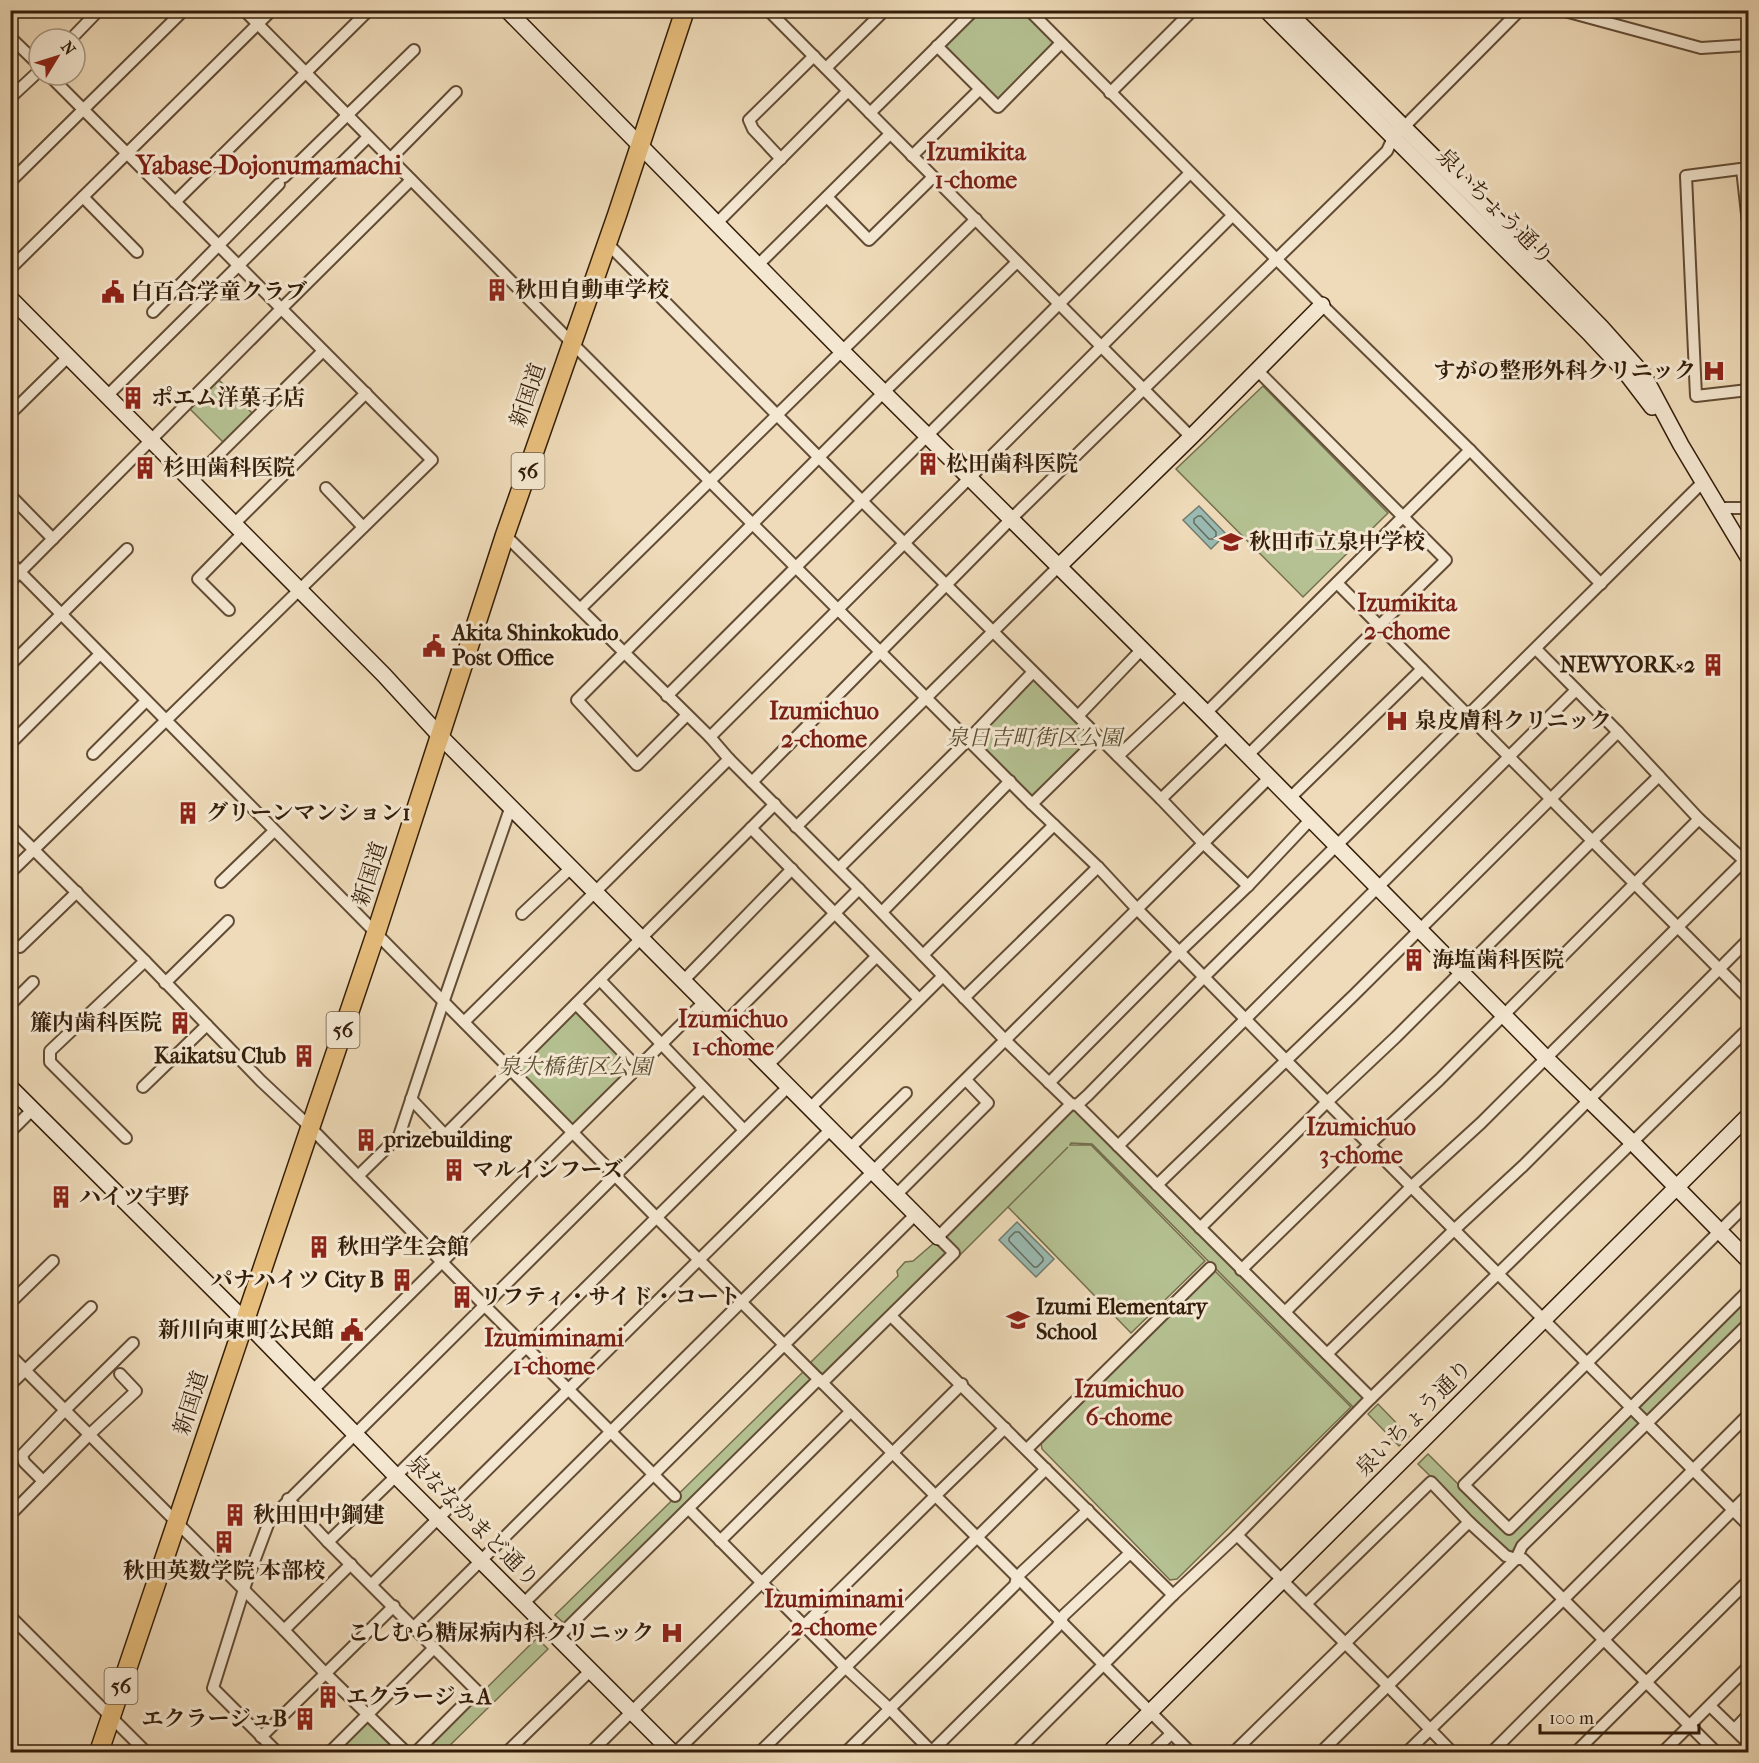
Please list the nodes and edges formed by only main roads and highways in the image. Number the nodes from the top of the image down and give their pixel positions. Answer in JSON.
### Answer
{"nodes":[{"id":1,"x":685,"y":10,"type":"edge"},
{"id":2,"x":99,"y":1752,"type":"edge"}],
"edges":[{"from":1,"to":2,"type":"main road","name":"新国道","number":"56"}]}
